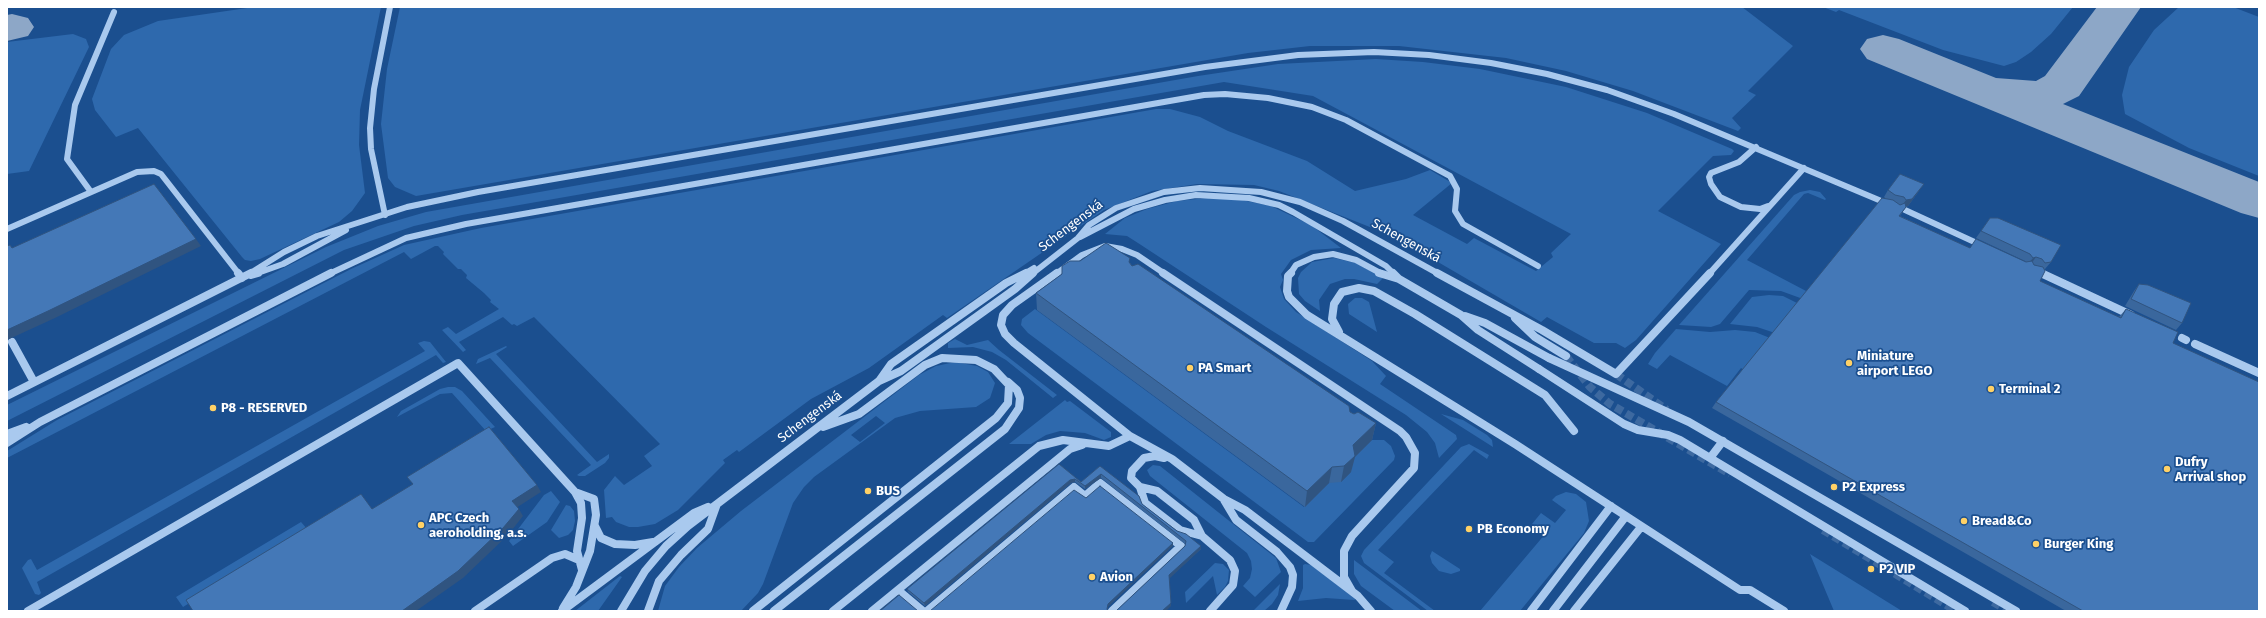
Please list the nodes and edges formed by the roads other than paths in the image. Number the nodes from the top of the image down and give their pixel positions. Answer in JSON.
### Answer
{"nodes":[{"id":1,"x":390,"y":7,"type":"edge"},
{"id":2,"x":114,"y":12,"type":"dead end"},
{"id":3,"x":1756,"y":147,"type":"junction"},
{"id":4,"x":1804,"y":168,"type":"junction"},
{"id":5,"x":91,"y":192,"type":"junction"},
{"id":6,"x":1886,"y":203,"type":"edge"},
{"id":7,"x":1772,"y":205,"type":"junction"},
{"id":8,"x":1904,"y":210,"type":"edge"},
{"id":9,"x":385,"y":215,"type":"junction"},
{"id":10,"x":357,"y":224,"type":"junction"},
{"id":11,"x":7,"y":229,"type":"edge"},
{"id":12,"x":1078,"y":238,"type":"junction"},
{"id":13,"x":1988,"y":249,"type":"edge"},
{"id":14,"x":1143,"y":259,"type":"junction"},
{"id":15,"x":1041,"y":265,"type":"junction"},
{"id":16,"x":1538,"y":266,"type":"dead end"},
{"id":17,"x":1144,"y":271,"type":"edge"},
{"id":18,"x":2043,"y":274,"type":"edge"},
{"id":19,"x":242,"y":278,"type":"junction"},
{"id":20,"x":1399,"y":279,"type":"junction"},
{"id":21,"x":1511,"y":314,"type":"junction"},
{"id":22,"x":1461,"y":315,"type":"junction"},
{"id":23,"x":2137,"y":317,"type":"edge"},
{"id":24,"x":1343,"y":337,"type":"junction"},
{"id":25,"x":12,"y":342,"type":"dead end"},
{"id":26,"x":2195,"y":344,"type":"dead end"},
{"id":27,"x":1566,"y":356,"type":"tunnel mouth"},
{"id":28,"x":2259,"y":373,"type":"edge"},
{"id":29,"x":1006,"y":380,"type":"junction"},
{"id":30,"x":34,"y":382,"type":"junction"},
{"id":31,"x":879,"y":382,"type":"junction"},
{"id":32,"x":7,"y":396,"type":"edge"},
{"id":33,"x":1360,"y":415,"type":"edge"},
{"id":34,"x":1379,"y":416,"type":"junction"},
{"id":35,"x":40,"y":422,"type":"junction"},
{"id":36,"x":816,"y":429,"type":"junction"},
{"id":37,"x":1574,"y":431,"type":"dead end"},
{"id":38,"x":7,"y":434,"type":"edge"},
{"id":39,"x":1130,"y":436,"type":"junction"},
{"id":40,"x":1723,"y":441,"type":"junction"},
{"id":41,"x":7,"y":444,"type":"edge"},
{"id":42,"x":1092,"y":444,"type":"junction"},
{"id":43,"x":1710,"y":458,"type":"junction"},
{"id":44,"x":1172,"y":459,"type":"junction"},
{"id":45,"x":1140,"y":487,"type":"junction"},
{"id":46,"x":575,"y":492,"type":"junction"},
{"id":47,"x":1224,"y":499,"type":"junction"},
{"id":48,"x":718,"y":504,"type":"junction"},
{"id":49,"x":1611,"y":506,"type":"junction"},
{"id":50,"x":1626,"y":516,"type":"junction"},
{"id":51,"x":595,"y":525,"type":"junction"},
{"id":52,"x":1641,"y":526,"type":"junction"},
{"id":53,"x":1202,"y":536,"type":"junction"},
{"id":54,"x":663,"y":537,"type":"junction"},
{"id":55,"x":579,"y":560,"type":"junction"},
{"id":56,"x":582,"y":570,"type":"junction"},
{"id":57,"x":898,"y":590,"type":"junction"},
{"id":58,"x":1352,"y":591,"type":"junction"},
{"id":59,"x":28,"y":611,"type":"edge"},
{"id":60,"x":475,"y":611,"type":"edge"},
{"id":61,"x":561,"y":611,"type":"edge"},
{"id":62,"x":621,"y":611,"type":"edge"},
{"id":63,"x":648,"y":611,"type":"edge"},
{"id":64,"x":753,"y":611,"type":"edge"},
{"id":65,"x":774,"y":611,"type":"edge"},
{"id":66,"x":833,"y":611,"type":"edge"},
{"id":67,"x":872,"y":611,"type":"edge"},
{"id":68,"x":923,"y":611,"type":"edge"},
{"id":69,"x":927,"y":611,"type":"edge"},
{"id":70,"x":1112,"y":611,"type":"edge"},
{"id":71,"x":1210,"y":611,"type":"edge"},
{"id":72,"x":1281,"y":611,"type":"edge"},
{"id":73,"x":1371,"y":611,"type":"edge"},
{"id":74,"x":1531,"y":611,"type":"edge"},
{"id":75,"x":1553,"y":611,"type":"edge"},
{"id":76,"x":1574,"y":611,"type":"edge"},
{"id":77,"x":1784,"y":611,"type":"edge"},
{"id":78,"x":1965,"y":611,"type":"edge"},
{"id":79,"x":2016,"y":611,"type":"edge"}],
"edges":[{"from":1,"to":9,"type":"street"},
{"from":2,"to":5,"type":"street"},
{"from":3,"to":4,"type":"street"},
{"from":3,"to":7,"type":"street"},
{"from":3,"to":9,"type":"street"},
{"from":4,"to":6,"type":"street"},
{"from":4,"to":7,"type":"street"},
{"from":5,"to":11,"type":"street"},
{"from":5,"to":19,"type":"street"},
{"from":7,"to":21,"type":"street","name":"Schengenská"},
{"from":8,"to":13,"type":"street"},
{"from":9,"to":10,"type":"street"},
{"from":10,"to":19,"type":"street"},
{"from":10,"to":19,"type":"street"},
{"from":12,"to":15,"type":"street","name":"Schengenská"},
{"from":12,"to":20,"type":"street"},
{"from":12,"to":21,"type":"street","name":"Schengenská"},
{"from":14,"to":17,"type":"street"},
{"from":14,"to":34,"type":"street"},
{"from":14,"to":39,"type":"street"},
{"from":15,"to":31,"type":"street","name":"Schengenská"},
{"from":15,"to":31,"type":"street"},
{"from":16,"to":35,"type":"street"},
{"from":18,"to":23,"type":"street"},
{"from":19,"to":30,"type":"street"},
{"from":20,"to":22,"type":"street"},
{"from":20,"to":24,"type":"street"},
{"from":21,"to":27,"type":"street"},
{"from":22,"to":40,"type":"street","bridge":true},
{"from":22,"to":43,"type":"street","bridge":true},
{"from":24,"to":37,"type":"street"},
{"from":24,"to":49,"type":"street"},
{"from":25,"to":30,"type":"street"},
{"from":26,"to":28,"type":"street"},
{"from":29,"to":36,"type":"street"},
{"from":29,"to":64,"type":"street"},
{"from":29,"to":65,"type":"street"},
{"from":30,"to":32,"type":"street"},
{"from":31,"to":36,"type":"street","name":"Schengenská"},
{"from":33,"to":34,"type":"street"},
{"from":34,"to":58,"type":"street"},
{"from":35,"to":38,"type":"street"},
{"from":35,"to":41,"type":"street"},
{"from":36,"to":48,"type":"street","name":"Schengenská"},
{"from":39,"to":42,"type":"street"},
{"from":39,"to":44,"type":"street"},
{"from":40,"to":43,"type":"street","bridge":true},
{"from":40,"to":79,"type":"street","bridge":true},
{"from":42,"to":57,"type":"street"},
{"from":42,"to":66,"type":"street"},
{"from":43,"to":78,"type":"street","bridge":true},
{"from":44,"to":45,"type":"street"},
{"from":44,"to":47,"type":"street"},
{"from":45,"to":53,"type":"street"},
{"from":45,"to":53,"type":"street"},
{"from":46,"to":51,"type":"street"},
{"from":46,"to":55,"type":"street"},
{"from":46,"to":59,"type":"street"},
{"from":47,"to":58,"type":"street"},
{"from":47,"to":72,"type":"street"},
{"from":48,"to":54,"type":"street"},
{"from":48,"to":62,"type":"street","name":"Schengenská"},
{"from":48,"to":63,"type":"street"},
{"from":49,"to":50,"type":"street"},
{"from":49,"to":74,"type":"street"},
{"from":50,"to":52,"type":"street"},
{"from":50,"to":75,"type":"street"},
{"from":51,"to":54,"type":"street"},
{"from":51,"to":56,"type":"street"},
{"from":52,"to":76,"type":"street"},
{"from":52,"to":77,"type":"street"},
{"from":53,"to":71,"type":"street"},
{"from":54,"to":61,"type":"street"},
{"from":55,"to":56,"type":"street"},
{"from":55,"to":60,"type":"street"},
{"from":56,"to":61,"type":"street"},
{"from":57,"to":67,"type":"street"},
{"from":57,"to":68,"type":"street"},
{"from":58,"to":73,"type":"street"},
{"from":69,"to":70,"type":"street"}]}
